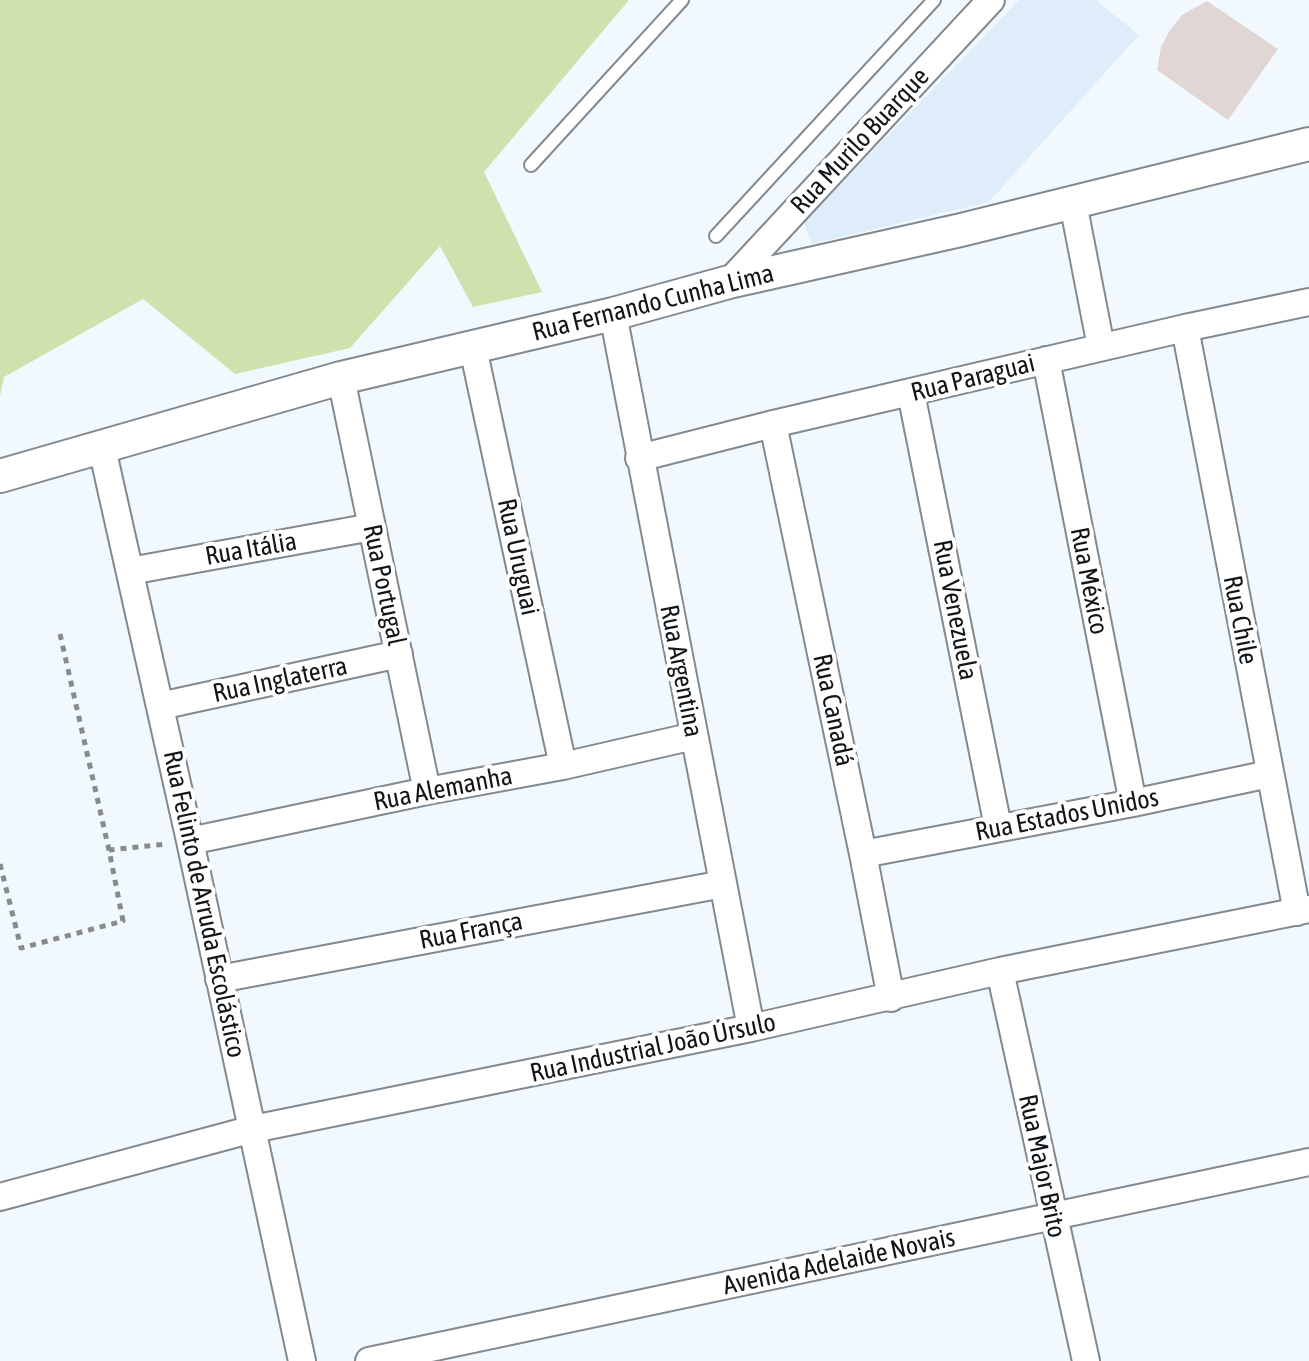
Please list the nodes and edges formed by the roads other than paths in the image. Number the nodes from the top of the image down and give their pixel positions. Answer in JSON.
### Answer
{"nodes":[{"id":1,"x":682,"y":0,"type":"edge"},
{"id":2,"x":934,"y":0,"type":"edge"},
{"id":3,"x":991,"y":0,"type":"edge"},
{"id":4,"x":1309,"y":144,"type":"edge"},
{"id":5,"x":531,"y":165,"type":"dead end"},
{"id":6,"x":1073,"y":203,"type":"junction"},
{"id":7,"x":716,"y":236,"type":"dead end"},
{"id":8,"x":729,"y":282,"type":"junction"},
{"id":9,"x":1309,"y":302,"type":"edge"},
{"id":10,"x":613,"y":314,"type":"junction"},
{"id":11,"x":1185,"y":328,"type":"junction"},
{"id":12,"x":1101,"y":347,"type":"junction"},
{"id":13,"x":473,"y":348,"type":"junction"},
{"id":14,"x":1046,"y":360,"type":"junction"},
{"id":15,"x":341,"y":378,"type":"junction"},
{"id":16,"x":911,"y":393,"type":"junction"},
{"id":17,"x":773,"y":424,"type":"junction"},
{"id":18,"x":102,"y":448,"type":"junction"},
{"id":19,"x":639,"y":458,"type":"junction"},
{"id":20,"x":0,"y":476,"type":"edge"},
{"id":21,"x":372,"y":527,"type":"junction"},
{"id":22,"x":130,"y":571,"type":"junction"},
{"id":23,"x":399,"y":654,"type":"junction"},
{"id":24,"x":160,"y":706,"type":"junction"},
{"id":25,"x":694,"y":736,"type":"junction"},
{"id":26,"x":563,"y":766,"type":"junction"},
{"id":27,"x":1269,"y":774,"type":"junction"},
{"id":28,"x":427,"y":791,"type":"junction"},
{"id":29,"x":1133,"y":803,"type":"junction"},
{"id":30,"x":998,"y":827,"type":"junction"},
{"id":31,"x":190,"y":841,"type":"junction"},
{"id":32,"x":863,"y":854,"type":"junction"},
{"id":33,"x":723,"y":884,"type":"junction"},
{"id":34,"x":1303,"y":911,"type":"edge"},
{"id":35,"x":1000,"y":971,"type":"junction"},
{"id":36,"x":219,"y":979,"type":"junction"},
{"id":37,"x":891,"y":998,"type":"junction"},
{"id":38,"x":751,"y":1028,"type":"junction"},
{"id":39,"x":253,"y":1129,"type":"junction"},
{"id":40,"x":1309,"y":1162,"type":"edge"},
{"id":41,"x":0,"y":1197,"type":"edge"},
{"id":42,"x":1053,"y":1217,"type":"junction"},
{"id":43,"x":302,"y":1361,"type":"edge"},
{"id":44,"x":369,"y":1361,"type":"edge"},
{"id":45,"x":1086,"y":1361,"type":"edge"}],
"edges":[{"from":1,"to":5,"type":"lane"},
{"from":2,"to":7,"type":"lane"},
{"from":3,"to":8,"type":"street","name":"Rua Murilo Buarque"},
{"from":4,"to":6,"type":"street","name":"Rua Fernando Cunha Lima"},
{"from":6,"to":8,"type":"street","name":"Rua Fernando Cunha Lima"},
{"from":6,"to":12,"type":"street"},
{"from":8,"to":10,"type":"street","name":"Rua Fernando Cunha Lima"},
{"from":9,"to":11,"type":"street","name":"Rua Paraguai"},
{"from":10,"to":13,"type":"street","name":"Rua Fernando Cunha Lima"},
{"from":10,"to":19,"type":"street","name":"Rua Argentina"},
{"from":11,"to":12,"type":"street","name":"Rua Paraguai"},
{"from":11,"to":27,"type":"street","name":"Rua Chile"},
{"from":12,"to":14,"type":"street","name":"Rua Paraguai"},
{"from":13,"to":15,"type":"street","name":"Rua Fernando Cunha Lima"},
{"from":13,"to":26,"type":"street","name":"Rua Uruguai"},
{"from":14,"to":16,"type":"street","name":"Rua Paraguai"},
{"from":14,"to":29,"type":"street","name":"Rua México"},
{"from":15,"to":18,"type":"street","name":"Rua Fernando Cunha Lima"},
{"from":15,"to":21,"type":"street","name":"Rua Portugal"},
{"from":16,"to":17,"type":"street","name":"Rua Paraguai"},
{"from":16,"to":30,"type":"street","name":"Rua Venezuela"},
{"from":17,"to":19,"type":"street","name":"Rua Paraguai"},
{"from":17,"to":32,"type":"street","name":"Rua Canadá"},
{"from":18,"to":20,"type":"street","name":"Rua Fernando Cunha Lima"},
{"from":18,"to":22,"type":"street","name":"Rua Felinto de Arruda Escolástico"},
{"from":19,"to":25,"type":"street","name":"Rua Argentina"},
{"from":21,"to":22,"type":"street","name":"Rua Itália"},
{"from":21,"to":23,"type":"street","name":"Rua Portugal"},
{"from":22,"to":24,"type":"street","name":"Rua Felinto de Arruda Escolástico"},
{"from":23,"to":24,"type":"street","name":"Rua Inglaterra"},
{"from":23,"to":28,"type":"street","name":"Rua Portugal"},
{"from":24,"to":31,"type":"street","name":"Rua Felinto de Arruda Escolástico"},
{"from":25,"to":26,"type":"street","name":"Rua Alemanha"},
{"from":25,"to":33,"type":"street","name":"Rua Argentina"},
{"from":26,"to":28,"type":"street","name":"Rua Alemanha"},
{"from":27,"to":29,"type":"street","name":"Rua Estados Unidos"},
{"from":27,"to":34,"type":"street","name":"Rua Chile"},
{"from":28,"to":31,"type":"street","name":"Rua Alemanha"},
{"from":29,"to":30,"type":"street","name":"Rua Estados Unidos"},
{"from":30,"to":32,"type":"street","name":"Rua Estados Unidos"},
{"from":31,"to":36,"type":"street","name":"Rua Felinto de Arruda Escolástico"},
{"from":32,"to":37,"type":"street","name":"Rua Canadá"},
{"from":33,"to":36,"type":"street","name":"Rua França"},
{"from":33,"to":38,"type":"street","name":"Rua Argentina"},
{"from":34,"to":35,"type":"street","name":"Rua Industrial João Úrsulo"},
{"from":35,"to":37,"type":"street","name":"Rua Industrial João Úrsulo"},
{"from":35,"to":42,"type":"street","name":"Rua Major Brito"},
{"from":36,"to":39,"type":"street","name":"Rua Felinto de Arruda Escolástico"},
{"from":37,"to":38,"type":"street","name":"Rua Industrial João Úrsulo"},
{"from":38,"to":39,"type":"street","name":"Rua Industrial João Úrsulo"},
{"from":39,"to":41,"type":"street","name":"Rua Industrial João Úrsulo"},
{"from":39,"to":43,"type":"street","name":"Rua Felinto de Arruda Escolástico"},
{"from":40,"to":42,"type":"street","name":"Avenida Adelaide Novais"},
{"from":42,"to":44,"type":"street","name":"Avenida Adelaide Novais"},
{"from":42,"to":45,"type":"street","name":"Rua Major Brito"}]}
